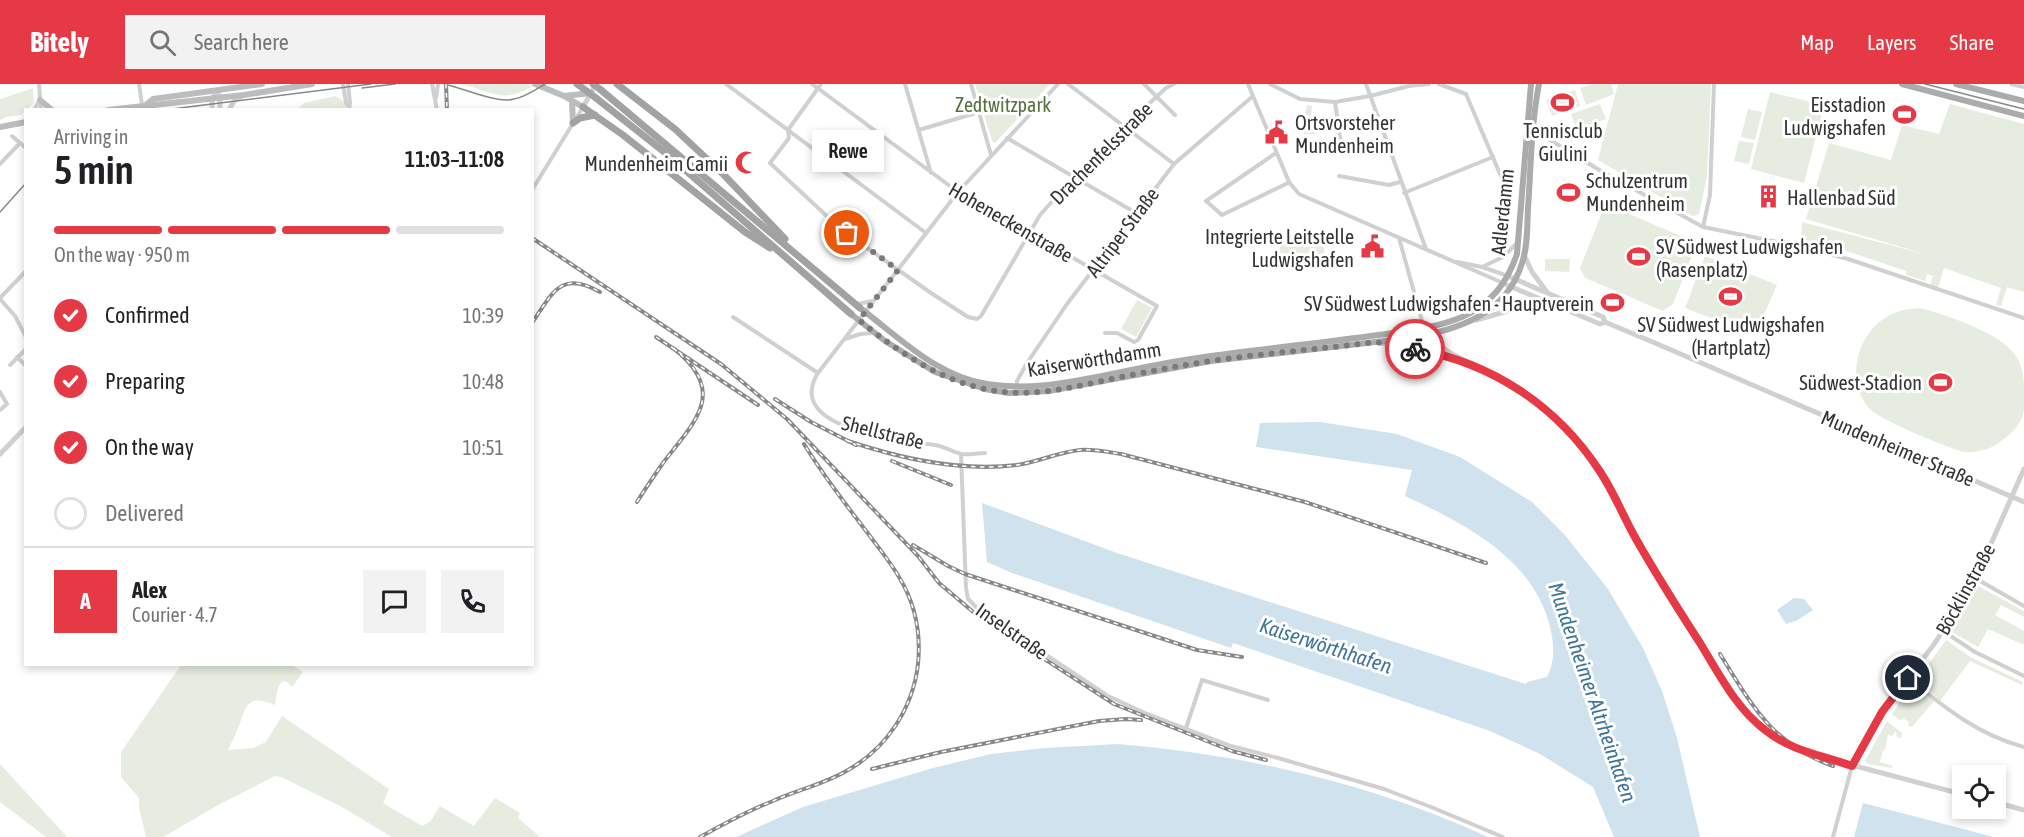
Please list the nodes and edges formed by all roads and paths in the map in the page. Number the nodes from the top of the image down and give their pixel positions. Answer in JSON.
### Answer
{"nodes":[{"id":1,"x":39,"y":84,"type":"edge"},
{"id":2,"x":139,"y":84,"type":"edge"},
{"id":3,"x":262,"y":84,"type":"edge"},
{"id":4,"x":312,"y":84,"type":"edge"},
{"id":5,"x":346,"y":84,"type":"edge"},
{"id":6,"x":432,"y":84,"type":"edge"},
{"id":7,"x":438,"y":84,"type":"edge"},
{"id":8,"x":537,"y":84,"type":"edge"},
{"id":9,"x":577,"y":84,"type":"edge"},
{"id":10,"x":617,"y":84,"type":"edge"},
{"id":11,"x":726,"y":84,"type":"edge"},
{"id":12,"x":812,"y":84,"type":"edge"},
{"id":13,"x":905,"y":84,"type":"edge"},
{"id":14,"x":971,"y":84,"type":"edge"},
{"id":15,"x":1058,"y":84,"type":"edge"},
{"id":16,"x":1068,"y":84,"type":"edge"},
{"id":17,"x":1144,"y":84,"type":"edge"},
{"id":18,"x":1174,"y":84,"type":"edge"},
{"id":19,"x":1248,"y":84,"type":"edge"},
{"id":20,"x":1270,"y":84,"type":"edge"},
{"id":21,"x":1366,"y":84,"type":"edge"},
{"id":22,"x":1429,"y":84,"type":"edge"},
{"id":23,"x":1439,"y":84,"type":"edge"},
{"id":24,"x":1531,"y":84,"type":"edge"},
{"id":25,"x":1539,"y":84,"type":"edge"},
{"id":26,"x":1714,"y":84,"type":"edge"},
{"id":27,"x":1902,"y":84,"type":"edge"},
{"id":28,"x":1956,"y":84,"type":"edge"},
{"id":29,"x":2011,"y":84,"type":"edge"},
{"id":30,"x":597,"y":86,"type":"edge"},
{"id":31,"x":819,"y":86,"type":"edge"},
{"id":32,"x":2024,"y":87,"type":"edge"},
{"id":33,"x":243,"y":95,"type":"junction"},
{"id":34,"x":593,"y":95,"type":"junction"},
{"id":35,"x":217,"y":96,"type":"junction"},
{"id":36,"x":564,"y":96,"type":"junction"},
{"id":37,"x":1253,"y":96,"type":"junction"},
{"id":38,"x":1370,"y":96,"type":"junction"},
{"id":39,"x":1156,"y":97,"type":"junction"},
{"id":40,"x":40,"y":100,"type":"junction"},
{"id":41,"x":572,"y":101,"type":"junction"},
{"id":42,"x":2024,"y":101,"type":"edge"},
{"id":43,"x":1335,"y":102,"type":"junction"},
{"id":44,"x":144,"y":104,"type":"junction"},
{"id":45,"x":436,"y":106,"type":"edge"},
{"id":46,"x":349,"y":107,"type":"edge"},
{"id":47,"x":583,"y":107,"type":"junction"},
{"id":48,"x":35,"y":108,"type":"edge"},
{"id":49,"x":41,"y":108,"type":"edge"},
{"id":50,"x":50,"y":108,"type":"edge"},
{"id":51,"x":120,"y":108,"type":"edge"},
{"id":52,"x":213,"y":108,"type":"edge"},
{"id":53,"x":219,"y":108,"type":"edge"},
{"id":54,"x":229,"y":108,"type":"edge"},
{"id":55,"x":979,"y":112,"type":"junction"},
{"id":56,"x":596,"y":115,"type":"junction"},
{"id":57,"x":1175,"y":115,"type":"dead end"},
{"id":58,"x":2024,"y":116,"type":"edge"},
{"id":59,"x":24,"y":118,"type":"edge"},
{"id":60,"x":24,"y":122,"type":"edge"},
{"id":61,"x":573,"y":123,"type":"junction"},
{"id":62,"x":13,"y":125,"type":"junction"},
{"id":63,"x":1526,"y":126,"type":"junction"},
{"id":64,"x":0,"y":127,"type":"edge"},
{"id":65,"x":1124,"y":127,"type":"junction"},
{"id":66,"x":788,"y":130,"type":"junction"},
{"id":67,"x":918,"y":130,"type":"junction"},
{"id":68,"x":1533,"y":130,"type":"junction"},
{"id":69,"x":12,"y":136,"type":"dead end"},
{"id":70,"x":1007,"y":138,"type":"junction"},
{"id":71,"x":20,"y":143,"type":"junction"},
{"id":72,"x":24,"y":146,"type":"edge"},
{"id":73,"x":1342,"y":152,"type":"dead end"},
{"id":74,"x":1276,"y":153,"type":"junction"},
{"id":75,"x":992,"y":156,"type":"junction"},
{"id":76,"x":1493,"y":157,"type":"junction"},
{"id":77,"x":0,"y":164,"type":"edge"},
{"id":78,"x":1174,"y":164,"type":"junction"},
{"id":79,"x":931,"y":174,"type":"junction"},
{"id":80,"x":1338,"y":176,"type":"dead end"},
{"id":81,"x":1074,"y":177,"type":"junction"},
{"id":82,"x":1289,"y":182,"type":"junction"},
{"id":83,"x":1400,"y":182,"type":"junction"},
{"id":84,"x":534,"y":187,"type":"edge"},
{"id":85,"x":958,"y":192,"type":"junction"},
{"id":86,"x":1404,"y":193,"type":"junction"},
{"id":87,"x":1508,"y":194,"type":"dead end"},
{"id":88,"x":1136,"y":213,"type":"junction"},
{"id":89,"x":1703,"y":227,"type":"junction"},
{"id":90,"x":1030,"y":232,"type":"junction"},
{"id":91,"x":926,"y":233,"type":"junction"},
{"id":92,"x":1399,"y":238,"type":"junction"},
{"id":93,"x":1519,"y":240,"type":"junction"},
{"id":94,"x":1426,"y":250,"type":"junction"},
{"id":95,"x":783,"y":255,"type":"junction"},
{"id":96,"x":1524,"y":255,"type":"junction"},
{"id":97,"x":1456,"y":262,"type":"junction"},
{"id":98,"x":807,"y":263,"type":"junction"},
{"id":99,"x":1482,"y":267,"type":"junction"},
{"id":100,"x":898,"y":270,"type":"junction"},
{"id":101,"x":1094,"y":270,"type":"junction"},
{"id":102,"x":24,"y":274,"type":"edge"},
{"id":103,"x":1508,"y":276,"type":"junction"},
{"id":104,"x":1516,"y":279,"type":"junction"},
{"id":105,"x":1504,"y":284,"type":"junction"},
{"id":106,"x":1512,"y":287,"type":"junction"},
{"id":107,"x":1548,"y":293,"type":"junction"},
{"id":108,"x":0,"y":298,"type":"edge"},
{"id":109,"x":874,"y":301,"type":"junction"},
{"id":110,"x":860,"y":308,"type":"junction"},
{"id":111,"x":1564,"y":308,"type":"junction"},
{"id":112,"x":851,"y":314,"type":"joint"},
{"id":113,"x":733,"y":316,"type":"dead end"},
{"id":114,"x":2024,"y":318,"type":"edge"},
{"id":115,"x":859,"y":320,"type":"junction"},
{"id":116,"x":1474,"y":320,"type":"junction"},
{"id":117,"x":1605,"y":322,"type":"junction"},
{"id":118,"x":1424,"y":328,"type":"junction"},
{"id":119,"x":24,"y":333,"type":"edge"},
{"id":120,"x":875,"y":333,"type":"junction"},
{"id":121,"x":1105,"y":333,"type":"dead end"},
{"id":122,"x":1426,"y":335,"type":"junction"},
{"id":123,"x":844,"y":339,"type":"junction"},
{"id":124,"x":1376,"y":342,"type":"junction"},
{"id":125,"x":24,"y":351,"type":"edge"},
{"id":126,"x":1441,"y":353,"type":"junction"},
{"id":127,"x":18,"y":357,"type":"junction"},
{"id":128,"x":1462,"y":360,"type":"junction"},
{"id":129,"x":24,"y":364,"type":"edge"},
{"id":130,"x":10,"y":365,"type":"dead end"},
{"id":131,"x":818,"y":373,"type":"junction"},
{"id":132,"x":1017,"y":388,"type":"junction"},
{"id":133,"x":0,"y":393,"type":"edge"},
{"id":134,"x":0,"y":410,"type":"edge"},
{"id":135,"x":24,"y":429,"type":"edge"},
{"id":136,"x":985,"y":453,"type":"dead end"},
{"id":137,"x":0,"y":454,"type":"edge"},
{"id":138,"x":961,"y":454,"type":"junction"},
{"id":139,"x":2024,"y":469,"type":"edge"},
{"id":140,"x":2012,"y":497,"type":"junction"},
{"id":141,"x":2024,"y":502,"type":"edge"},
{"id":142,"x":1975,"y":578,"type":"junction"},
{"id":143,"x":2024,"y":606,"type":"edge"},
{"id":144,"x":1943,"y":631,"type":"junction"},
{"id":145,"x":2024,"y":676,"type":"edge"},
{"id":146,"x":1908,"y":678,"type":"junction"},
{"id":147,"x":1268,"y":700,"type":"dead end"},
{"id":148,"x":1186,"y":728,"type":"junction"},
{"id":149,"x":2024,"y":747,"type":"edge"},
{"id":150,"x":1852,"y":766,"type":"junction"},
{"id":151,"x":1952,"y":791,"type":"edge"},
{"id":152,"x":2006,"y":805,"type":"edge"},
{"id":153,"x":2024,"y":810,"type":"edge"},
{"id":154,"x":1503,"y":837,"type":"edge"},
{"id":155,"x":1833,"y":837,"type":"edge"}],
"edges":[{"from":1,"to":40,"type":"street"},
{"from":2,"to":44,"type":"street"},
{"from":3,"to":35,"type":"main road"},
{"from":4,"to":33,"type":"main road"},
{"from":5,"to":46,"type":"street"},
{"from":6,"to":45,"type":"street"},
{"from":7,"to":45,"type":"street"},
{"from":8,"to":36,"type":"main road"},
{"from":9,"to":34,"type":"highway","bridge":true},
{"from":10,"to":98,"type":"highway"},
{"from":11,"to":66,"type":"street"},
{"from":12,"to":31,"type":"street","name":"Hoheneckenstraße"},
{"from":13,"to":67,"type":"street"},
{"from":14,"to":55,"type":"street"},
{"from":15,"to":70,"type":"street","name":"Shellstraße"},
{"from":16,"to":65,"type":"street"},
{"from":17,"to":39,"type":"street"},
{"from":18,"to":39,"type":"street","name":"Drachenfelsstraße"},
{"from":19,"to":37,"type":"street","name":"Mundenheimer Straße"},
{"from":20,"to":43,"type":"street"},
{"from":21,"to":38,"type":"street"},
{"from":22,"to":38,"type":"street"},
{"from":23,"to":76,"type":"street"},
{"from":24,"to":63,"type":"main road","name":"Adlerdamm"},
{"from":25,"to":68,"type":"main road","name":"Adlerdamm"},
{"from":26,"to":89,"type":"street"},
{"from":27,"to":58,"type":"main road"},
{"from":28,"to":42,"type":"main road"},
{"from":29,"to":32,"type":"street"},
{"from":30,"to":34,"type":"street"},
{"from":30,"to":98,"type":"highway"},
{"from":31,"to":66,"type":"street"},
{"from":31,"to":79,"type":"street","name":"Hoheneckenstraße"},
{"from":33,"to":35,"type":"main road"},
{"from":33,"to":54,"type":"street"},
{"from":34,"to":36,"type":"main road"},
{"from":34,"to":47,"type":"street"},
{"from":34,"to":95,"type":"highway"},
{"from":35,"to":44,"type":"main road"},
{"from":35,"to":44,"type":"main road"},
{"from":35,"to":52,"type":"street"},
{"from":35,"to":53,"type":"street"},
{"from":36,"to":41,"type":"main road"},
{"from":37,"to":74,"type":"street","name":"Mundenheimer Straße"},
{"from":37,"to":78,"type":"street","name":"Altriper Straße"},
{"from":38,"to":43,"type":"street"},
{"from":38,"to":83,"type":"street"},
{"from":39,"to":57,"type":"street"},
{"from":39,"to":65,"type":"street","name":"Drachenfelsstraße"},
{"from":40,"to":48,"type":"street"},
{"from":40,"to":49,"type":"street"},
{"from":40,"to":50,"type":"main road"},
{"from":41,"to":47,"type":"main road"},
{"from":41,"to":61,"type":"main road"},
{"from":43,"to":73,"type":"street"},
{"from":44,"to":51,"type":"main road"},
{"from":47,"to":56,"type":"highway"},
{"from":47,"to":61,"type":"street"},
{"from":55,"to":67,"type":"street"},
{"from":55,"to":75,"type":"street"},
{"from":56,"to":61,"type":"highway"},
{"from":56,"to":95,"type":"highway"},
{"from":59,"to":62,"type":"street"},
{"from":60,"to":62,"type":"main road"},
{"from":61,"to":84,"type":"street"},
{"from":62,"to":64,"type":"main road"},
{"from":63,"to":68,"type":"street"},
{"from":63,"to":93,"type":"main road","name":"Adlerdamm"},
{"from":65,"to":78,"type":"street"},
{"from":65,"to":81,"type":"street","name":"Drachenfelsstraße"},
{"from":66,"to":91,"type":"street"},
{"from":66,"to":100,"type":"street"},
{"from":67,"to":79,"type":"street"},
{"from":68,"to":89,"type":"street"},
{"from":68,"to":96,"type":"main road","name":"Adlerdamm"},
{"from":69,"to":71,"type":"street"},
{"from":70,"to":75,"type":"street","name":"Shellstraße"},
{"from":70,"to":81,"type":"street"},
{"from":71,"to":72,"type":"street"},
{"from":71,"to":77,"type":"street"},
{"from":74,"to":82,"type":"street","name":"Mundenheimer Straße"},
{"from":74,"to":82,"type":"street"},
{"from":75,"to":85,"type":"street","name":"Shellstraße"},
{"from":76,"to":86,"type":"street"},
{"from":76,"to":87,"type":"street"},
{"from":78,"to":88,"type":"street","name":"Altriper Straße"},
{"from":79,"to":85,"type":"street","name":"Hoheneckenstraße"},
{"from":80,"to":83,"type":"street"},
{"from":81,"to":88,"type":"street"},
{"from":81,"to":90,"type":"street","name":"Drachenfelsstraße"},
{"from":82,"to":92,"type":"street","name":"Mundenheimer Straße"},
{"from":83,"to":86,"type":"street"},
{"from":85,"to":90,"type":"street","name":"Hoheneckenstraße"},
{"from":85,"to":91,"type":"street","name":"Shellstraße"},
{"from":86,"to":94,"type":"street"},
{"from":88,"to":101,"type":"street","name":"Altriper Straße"},
{"from":89,"to":114,"type":"street"},
{"from":90,"to":100,"type":"street","name":"Drachenfelsstraße"},
{"from":90,"to":101,"type":"street","name":"Hoheneckenstraße"},
{"from":91,"to":100,"type":"street","name":"Shellstraße"},
{"from":92,"to":94,"type":"street","name":"Mundenheimer Straße"},
{"from":92,"to":118,"type":"street"},
{"from":93,"to":99,"type":"street"},
{"from":93,"to":103,"type":"main road","name":"Adlerdamm"},
{"from":94,"to":97,"type":"street","name":"Mundenheimer Straße"},
{"from":95,"to":112,"type":"highway","name":"Kaiserwörthdamm"},
{"from":96,"to":104,"type":"main road","name":"Adlerdamm"},
{"from":96,"to":107,"type":"street"},
{"from":97,"to":99,"type":"street","name":"Mundenheimer Straße"},
{"from":97,"to":105,"type":"street","name":"Mundenheimer Straße"},
{"from":98,"to":110,"type":"highway","name":"Kaiserwörthdamm"},
{"from":99,"to":103,"type":"street","name":"Mundenheimer Straße"},
{"from":100,"to":109,"type":"street","name":"Shellstraße"},
{"from":101,"to":121,"type":"street","name":"Hoheneckenstraße"},
{"from":101,"to":132,"type":"street","name":"Altriper Straße"},
{"from":102,"to":108,"type":"street"},
{"from":103,"to":104,"type":"street","name":"Mundenheimer Straße"},
{"from":103,"to":105,"type":"main road","name":"Adlerdamm"},
{"from":104,"to":106,"type":"main road","name":"Adlerdamm"},
{"from":104,"to":107,"type":"street","name":"Mundenheimer Straße"},
{"from":105,"to":106,"type":"street","name":"Mundenheimer Straße"},
{"from":105,"to":118,"type":"main road","name":"Adlerdamm"},
{"from":106,"to":111,"type":"street","name":"Mundenheimer Straße"},
{"from":106,"to":116,"type":"main road","name":"Adlerdamm"},
{"from":107,"to":117,"type":"street","name":"Mundenheimer Straße"},
{"from":108,"to":119,"type":"street"},
{"from":109,"to":110,"type":"street"},
{"from":109,"to":110,"type":"street","name":"Shellstraße"},
{"from":110,"to":115,"type":"street","name":"Shellstraße"},
{"from":110,"to":132,"type":"main road","name":"Kaiserwörthdamm"},
{"from":111,"to":116,"type":"street"},
{"from":111,"to":117,"type":"street","name":"Mundenheimer Straße"},
{"from":112,"to":115,"type":"main road","name":"Kaiserwörthdamm"},
{"from":113,"to":131,"type":"street"},
{"from":115,"to":120,"type":"main road","name":"Kaiserwörthdamm"},
{"from":115,"to":123,"type":"street","name":"Shellstraße"},
{"from":116,"to":122,"type":"main road","name":"Kaiserwörthdamm"},
{"from":117,"to":140,"type":"street","name":"Mundenheimer Straße"},
{"from":118,"to":122,"type":"street"},
{"from":118,"to":132,"type":"main road","name":"Kaiserwörthdamm"},
{"from":120,"to":123,"type":"street"},
{"from":120,"to":124,"type":"main road","name":"Kaiserwörthdamm"},
{"from":122,"to":124,"type":"main road","name":"Kaiserwörthdamm"},
{"from":122,"to":126,"type":"street"},
{"from":122,"to":128,"type":"street"},
{"from":123,"to":131,"type":"street","name":"Shellstraße"},
{"from":124,"to":126,"type":"street"},
{"from":125,"to":127,"type":"street"},
{"from":126,"to":128,"type":"street"},
{"from":127,"to":129,"type":"street"},
{"from":127,"to":130,"type":"street"},
{"from":128,"to":150,"type":"street"},
{"from":131,"to":138,"type":"street","name":"Shellstraße"},
{"from":133,"to":134,"type":"street"},
{"from":135,"to":137,"type":"street"},
{"from":136,"to":138,"type":"street","name":"Shellstraße"},
{"from":138,"to":148,"type":"street","name":"Inselstraße"},
{"from":139,"to":140,"type":"street","name":"Böcklinstraße"},
{"from":140,"to":141,"type":"street","name":"Mundenheimer Straße"},
{"from":140,"to":142,"type":"street","name":"Böcklinstraße"},
{"from":142,"to":143,"type":"street"},
{"from":142,"to":144,"type":"street","name":"Böcklinstraße"},
{"from":144,"to":145,"type":"street"},
{"from":144,"to":146,"type":"street","name":"Böcklinstraße"},
{"from":146,"to":149,"type":"street"},
{"from":146,"to":150,"type":"street","name":"Böcklinstraße"},
{"from":147,"to":148,"type":"street"},
{"from":148,"to":154,"type":"street","name":"Inselstraße"},
{"from":150,"to":151,"type":"street"},
{"from":150,"to":155,"type":"street"},
{"from":152,"to":153,"type":"street"}]}
